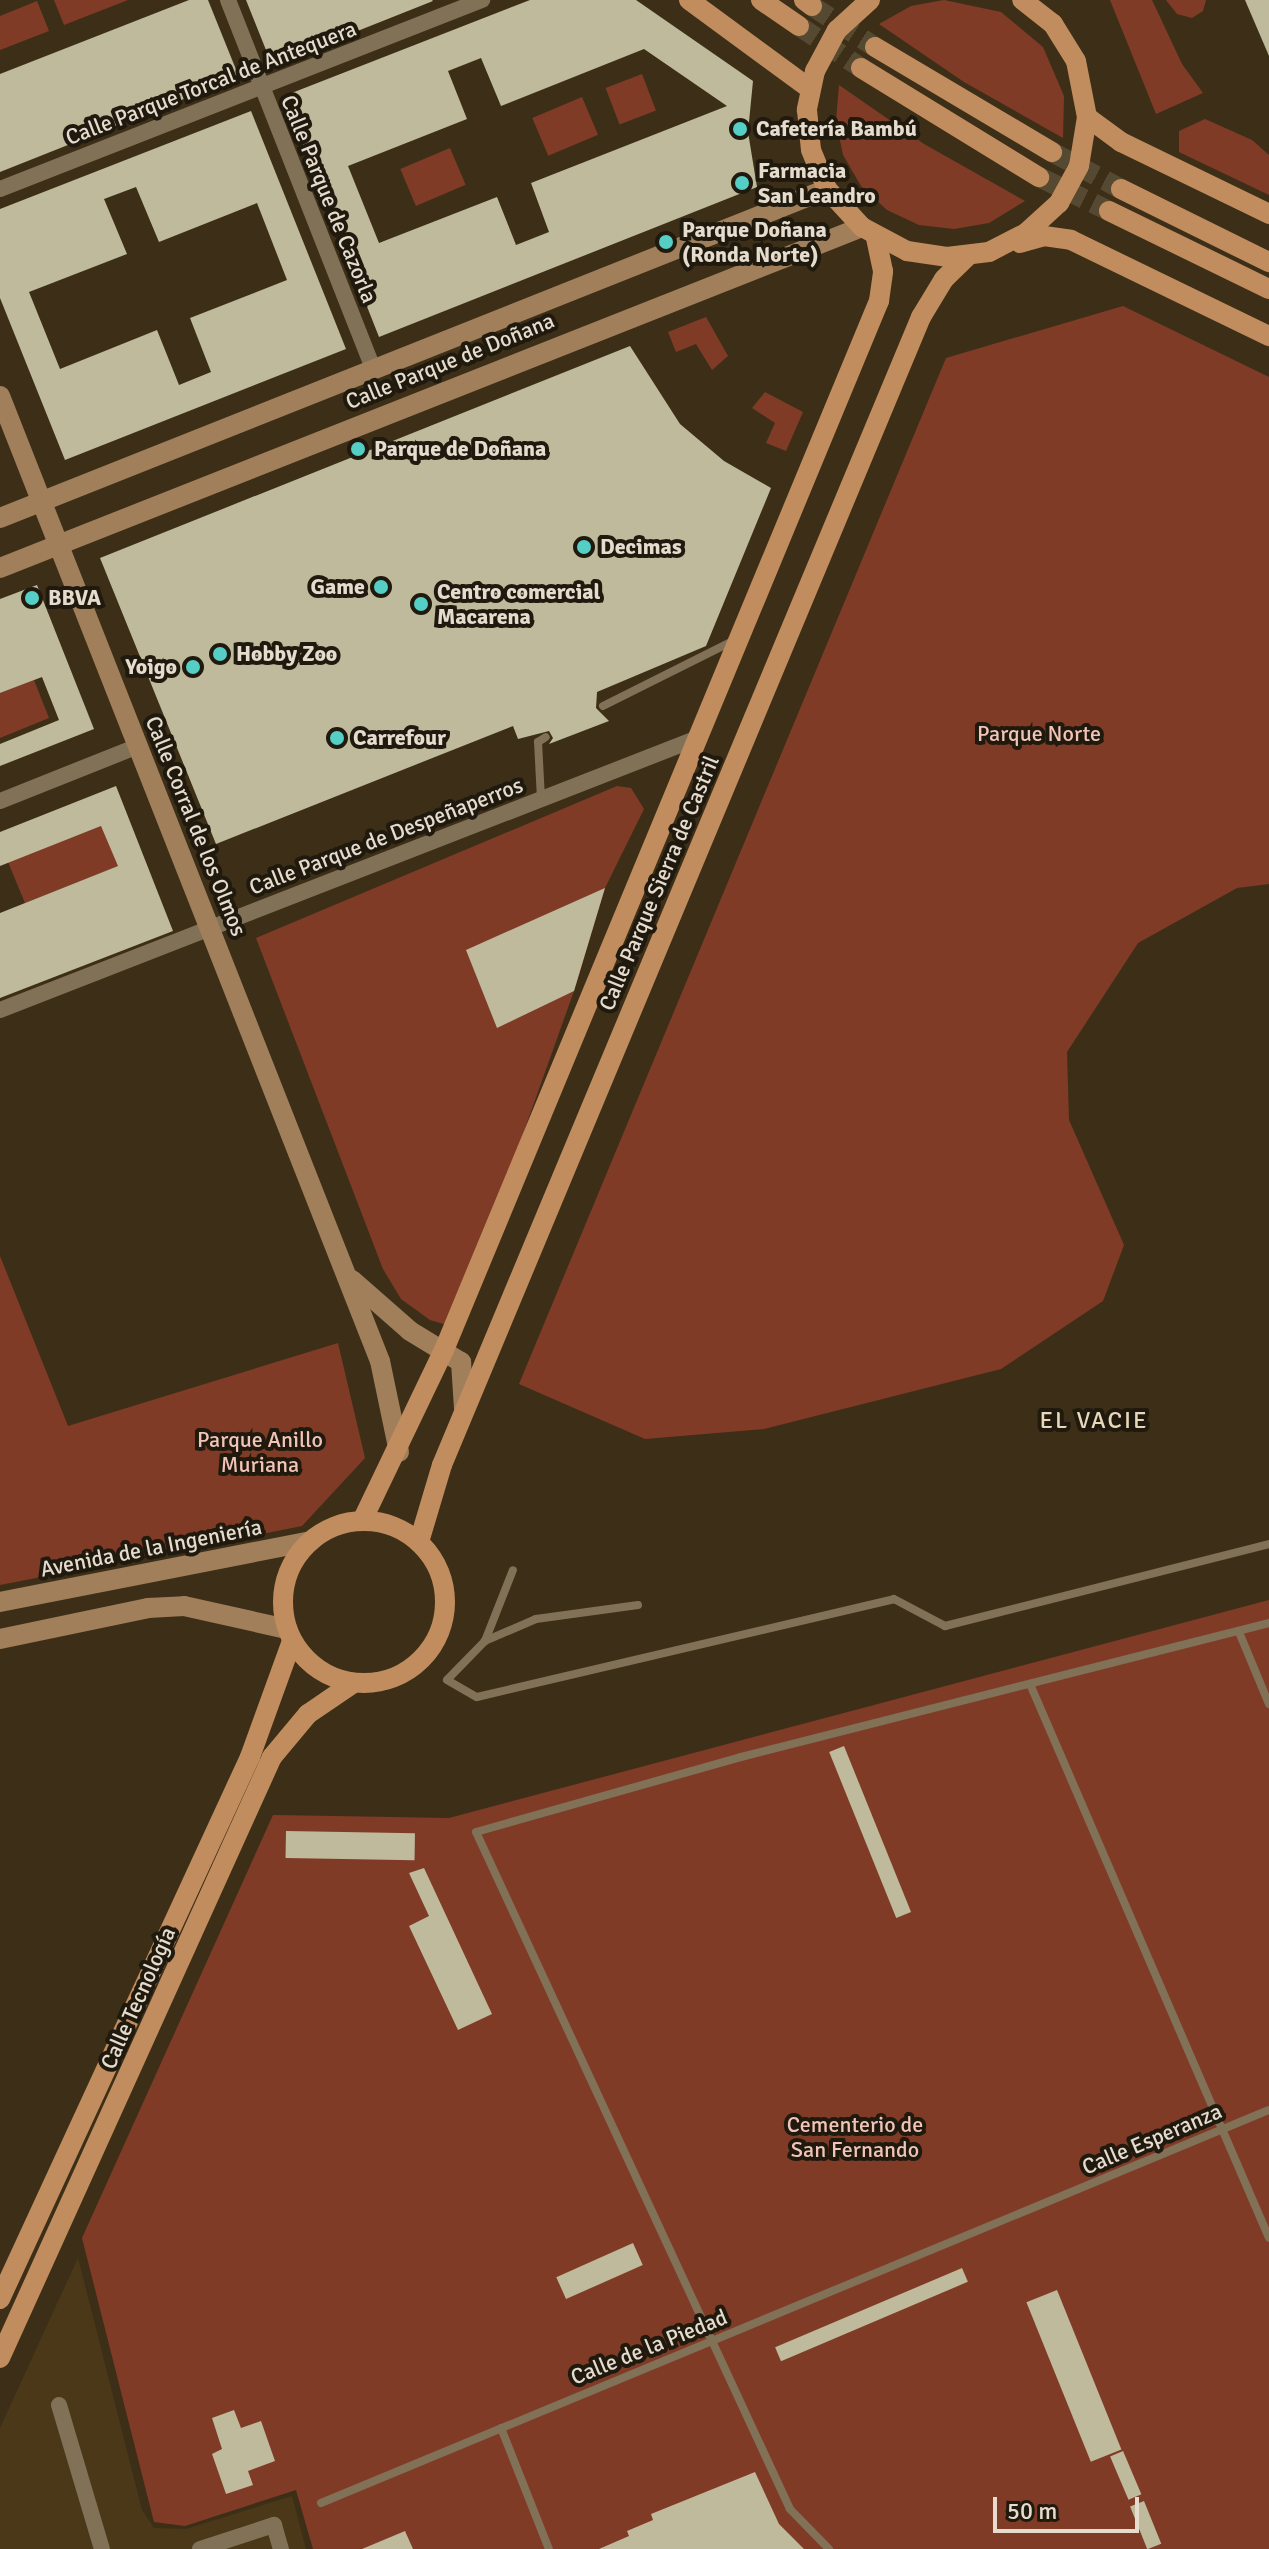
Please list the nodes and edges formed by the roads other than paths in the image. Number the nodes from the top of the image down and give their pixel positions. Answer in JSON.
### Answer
{"nodes":[{"id":1,"x":228,"y":0,"type":"edge"},
{"id":2,"x":482,"y":0,"type":"edge"},
{"id":3,"x":689,"y":0,"type":"edge"},
{"id":4,"x":761,"y":0,"type":"edge"},
{"id":5,"x":870,"y":0,"type":"edge"},
{"id":6,"x":1022,"y":0,"type":"edge"},
{"id":7,"x":1049,"y":0,"type":"edge"},
{"id":8,"x":1053,"y":24,"type":"junction"},
{"id":9,"x":799,"y":26,"type":"tunnel mouth"},
{"id":10,"x":875,"y":47,"type":"tunnel mouth"},
{"id":11,"x":861,"y":68,"type":"tunnel mouth"},
{"id":12,"x":262,"y":87,"type":"junction"},
{"id":13,"x":810,"y":89,"type":"junction"},
{"id":14,"x":1087,"y":117,"type":"junction"},
{"id":15,"x":1052,"y":152,"type":"tunnel mouth"},
{"id":16,"x":1039,"y":177,"type":"tunnel mouth"},
{"id":17,"x":0,"y":189,"type":"edge"},
{"id":18,"x":827,"y":189,"type":"junction"},
{"id":19,"x":1121,"y":189,"type":"tunnel mouth"},
{"id":20,"x":1109,"y":211,"type":"tunnel mouth"},
{"id":21,"x":1269,"y":214,"type":"edge"},
{"id":22,"x":869,"y":233,"type":"junction"},
{"id":23,"x":989,"y":252,"type":"junction"},
{"id":24,"x":968,"y":256,"type":"junction"},
{"id":25,"x":1269,"y":262,"type":"edge"},
{"id":26,"x":1269,"y":289,"type":"edge"},
{"id":27,"x":1269,"y":336,"type":"edge"},
{"id":28,"x":373,"y":369,"type":"junction"},
{"id":29,"x":0,"y":396,"type":"edge"},
{"id":30,"x":42,"y":501,"type":"junction"},
{"id":31,"x":0,"y":518,"type":"edge"},
{"id":32,"x":59,"y":544,"type":"junction"},
{"id":33,"x":0,"y":568,"type":"edge"},
{"id":34,"x":740,"y":636,"type":"junction"},
{"id":35,"x":603,"y":706,"type":"dead end"},
{"id":36,"x":546,"y":737,"type":"dead end"},
{"id":37,"x":698,"y":738,"type":"junction"},
{"id":38,"x":138,"y":746,"type":"junction"},
{"id":39,"x":541,"y":799,"type":"junction"},
{"id":40,"x":0,"y":801,"type":"edge"},
{"id":41,"x":210,"y":928,"type":"junction"},
{"id":42,"x":0,"y":1010,"type":"edge"},
{"id":43,"x":347,"y":1274,"type":"junction"},
{"id":44,"x":444,"y":1350,"type":"junction"},
{"id":45,"x":463,"y":1414,"type":"junction"},
{"id":46,"x":399,"y":1452,"type":"junction"},
{"id":47,"x":362,"y":1521,"type":"junction"},
{"id":48,"x":311,"y":1541,"type":"junction"},
{"id":49,"x":419,"y":1542,"type":"junction"},
{"id":50,"x":1269,"y":1544,"type":"edge"},
{"id":51,"x":513,"y":1570,"type":"dead end"},
{"id":52,"x":0,"y":1602,"type":"edge"},
{"id":53,"x":638,"y":1605,"type":"dead end"},
{"id":54,"x":1269,"y":1623,"type":"edge"},
{"id":55,"x":1239,"y":1632,"type":"junction"},
{"id":56,"x":290,"y":1635,"type":"junction"},
{"id":57,"x":0,"y":1639,"type":"edge"},
{"id":58,"x":485,"y":1641,"type":"junction"},
{"id":59,"x":352,"y":1684,"type":"junction"},
{"id":60,"x":1030,"y":1684,"type":"junction"},
{"id":61,"x":1269,"y":1704,"type":"edge"},
{"id":62,"x":1269,"y":2110,"type":"edge"},
{"id":63,"x":1222,"y":2130,"type":"junction"},
{"id":64,"x":992,"y":2225,"type":"joint"},
{"id":65,"x":1269,"y":2238,"type":"edge"},
{"id":66,"x":0,"y":2299,"type":"edge"},
{"id":67,"x":712,"y":2341,"type":"junction"},
{"id":68,"x":0,"y":2358,"type":"edge"},
{"id":69,"x":59,"y":2405,"type":"dead end"},
{"id":70,"x":501,"y":2428,"type":"junction"},
{"id":71,"x":321,"y":2503,"type":"dead end"},
{"id":72,"x":102,"y":2549,"type":"edge"},
{"id":73,"x":200,"y":2549,"type":"edge"},
{"id":74,"x":281,"y":2549,"type":"edge"},
{"id":75,"x":549,"y":2549,"type":"edge"},
{"id":76,"x":829,"y":2549,"type":"edge"}],
"edges":[{"from":1,"to":12,"type":"street","name":"Calle Parque de Cazorla"},
{"from":2,"to":12,"type":"street","name":"Calle Parque Torcal de Antequera"},
{"from":3,"to":13,"type":"main road"},
{"from":4,"to":9,"type":"main road"},
{"from":5,"to":13,"type":"main road"},
{"from":6,"to":8,"type":"main road"},
{"from":7,"to":8,"type":"main road"},
{"from":8,"to":14,"type":"main road"},
{"from":10,"to":15,"type":"main road"},
{"from":11,"to":16,"type":"main road"},
{"from":12,"to":17,"type":"street","name":"Calle Parque Torcal de Antequera"},
{"from":12,"to":28,"type":"street","name":"Calle Parque de Cazorla"},
{"from":13,"to":18,"type":"main road"},
{"from":14,"to":21,"type":"main road"},
{"from":14,"to":23,"type":"main road"},
{"from":18,"to":22,"type":"main road"},
{"from":18,"to":28,"type":"street","name":"Calle Parque de Doñana"},
{"from":19,"to":25,"type":"main road"},
{"from":20,"to":26,"type":"main road"},
{"from":22,"to":24,"type":"main road"},
{"from":22,"to":32,"type":"street","name":"Calle Parque de Doñana"},
{"from":22,"to":34,"type":"main road","name":"Calle Parque Sierra de Castril"},
{"from":23,"to":24,"type":"main road"},
{"from":23,"to":27,"type":"main road"},
{"from":24,"to":45,"type":"main road","name":"Calle Parque Sierra de Castril"},
{"from":28,"to":30,"type":"street","name":"Calle Parque de Doñana"},
{"from":29,"to":30,"type":"street","name":"Calle Corral de los Olmos"},
{"from":30,"to":31,"type":"street","name":"Calle Parque de Doñana"},
{"from":30,"to":32,"type":"street","name":"Calle Corral de los Olmos"},
{"from":32,"to":33,"type":"street","name":"Calle Parque de Doñana"},
{"from":32,"to":38,"type":"street","name":"Calle Corral de los Olmos"},
{"from":34,"to":35,"type":"lane"},
{"from":34,"to":37,"type":"main road","name":"Calle Parque Sierra de Castril"},
{"from":36,"to":39,"type":"lane"},
{"from":37,"to":39,"type":"street","name":"Calle Parque de Despeñaperros"},
{"from":37,"to":44,"type":"main road","name":"Calle Parque Sierra de Castril"},
{"from":38,"to":40,"type":"street"},
{"from":38,"to":41,"type":"street","name":"Calle Corral de los Olmos"},
{"from":39,"to":41,"type":"street","name":"Calle Parque de Despeñaperros"},
{"from":41,"to":42,"type":"street","name":"Calle Parque de Despeñaperros"},
{"from":41,"to":43,"type":"street","name":"Calle Corral de los Olmos"},
{"from":43,"to":44,"type":"street"},
{"from":43,"to":46,"type":"street","name":"Calle Corral de los Olmos"},
{"from":44,"to":45,"type":"street"},
{"from":44,"to":46,"type":"main road","name":"Calle Parque Sierra de Castril"},
{"from":45,"to":49,"type":"main road","name":"Calle Parque Sierra de Castril"},
{"from":46,"to":47,"type":"main road","name":"Calle Parque Sierra de Castril"},
{"from":47,"to":48,"type":"main road"},
{"from":47,"to":49,"type":"main road"},
{"from":48,"to":52,"type":"street","name":"Avenida de la Ingeniería"},
{"from":48,"to":56,"type":"main road"},
{"from":49,"to":59,"type":"main road"},
{"from":50,"to":58,"type":"lane"},
{"from":51,"to":58,"type":"lane"},
{"from":53,"to":58,"type":"lane"},
{"from":54,"to":55,"type":"lane"},
{"from":55,"to":60,"type":"lane"},
{"from":55,"to":61,"type":"lane"},
{"from":56,"to":57,"type":"street"},
{"from":56,"to":59,"type":"main road"},
{"from":56,"to":66,"type":"main road","name":"Calle Tecnología"},
{"from":59,"to":68,"type":"main road","name":"Calle Tecnología"},
{"from":60,"to":63,"type":"lane"},
{"from":60,"to":67,"type":"lane"},
{"from":62,"to":63,"type":"lane","name":"Calle Esperanza"},
{"from":63,"to":64,"type":"lane","name":"Calle Esperanza"},
{"from":63,"to":65,"type":"lane"},
{"from":64,"to":67,"type":"lane","name":"Calle de la Piedad"},
{"from":67,"to":70,"type":"lane","name":"Calle de la Piedad"},
{"from":67,"to":76,"type":"lane"},
{"from":69,"to":72,"type":"street"},
{"from":70,"to":71,"type":"lane","name":"Calle de la Piedad"},
{"from":70,"to":75,"type":"lane"},
{"from":73,"to":74,"type":"street"}]}
